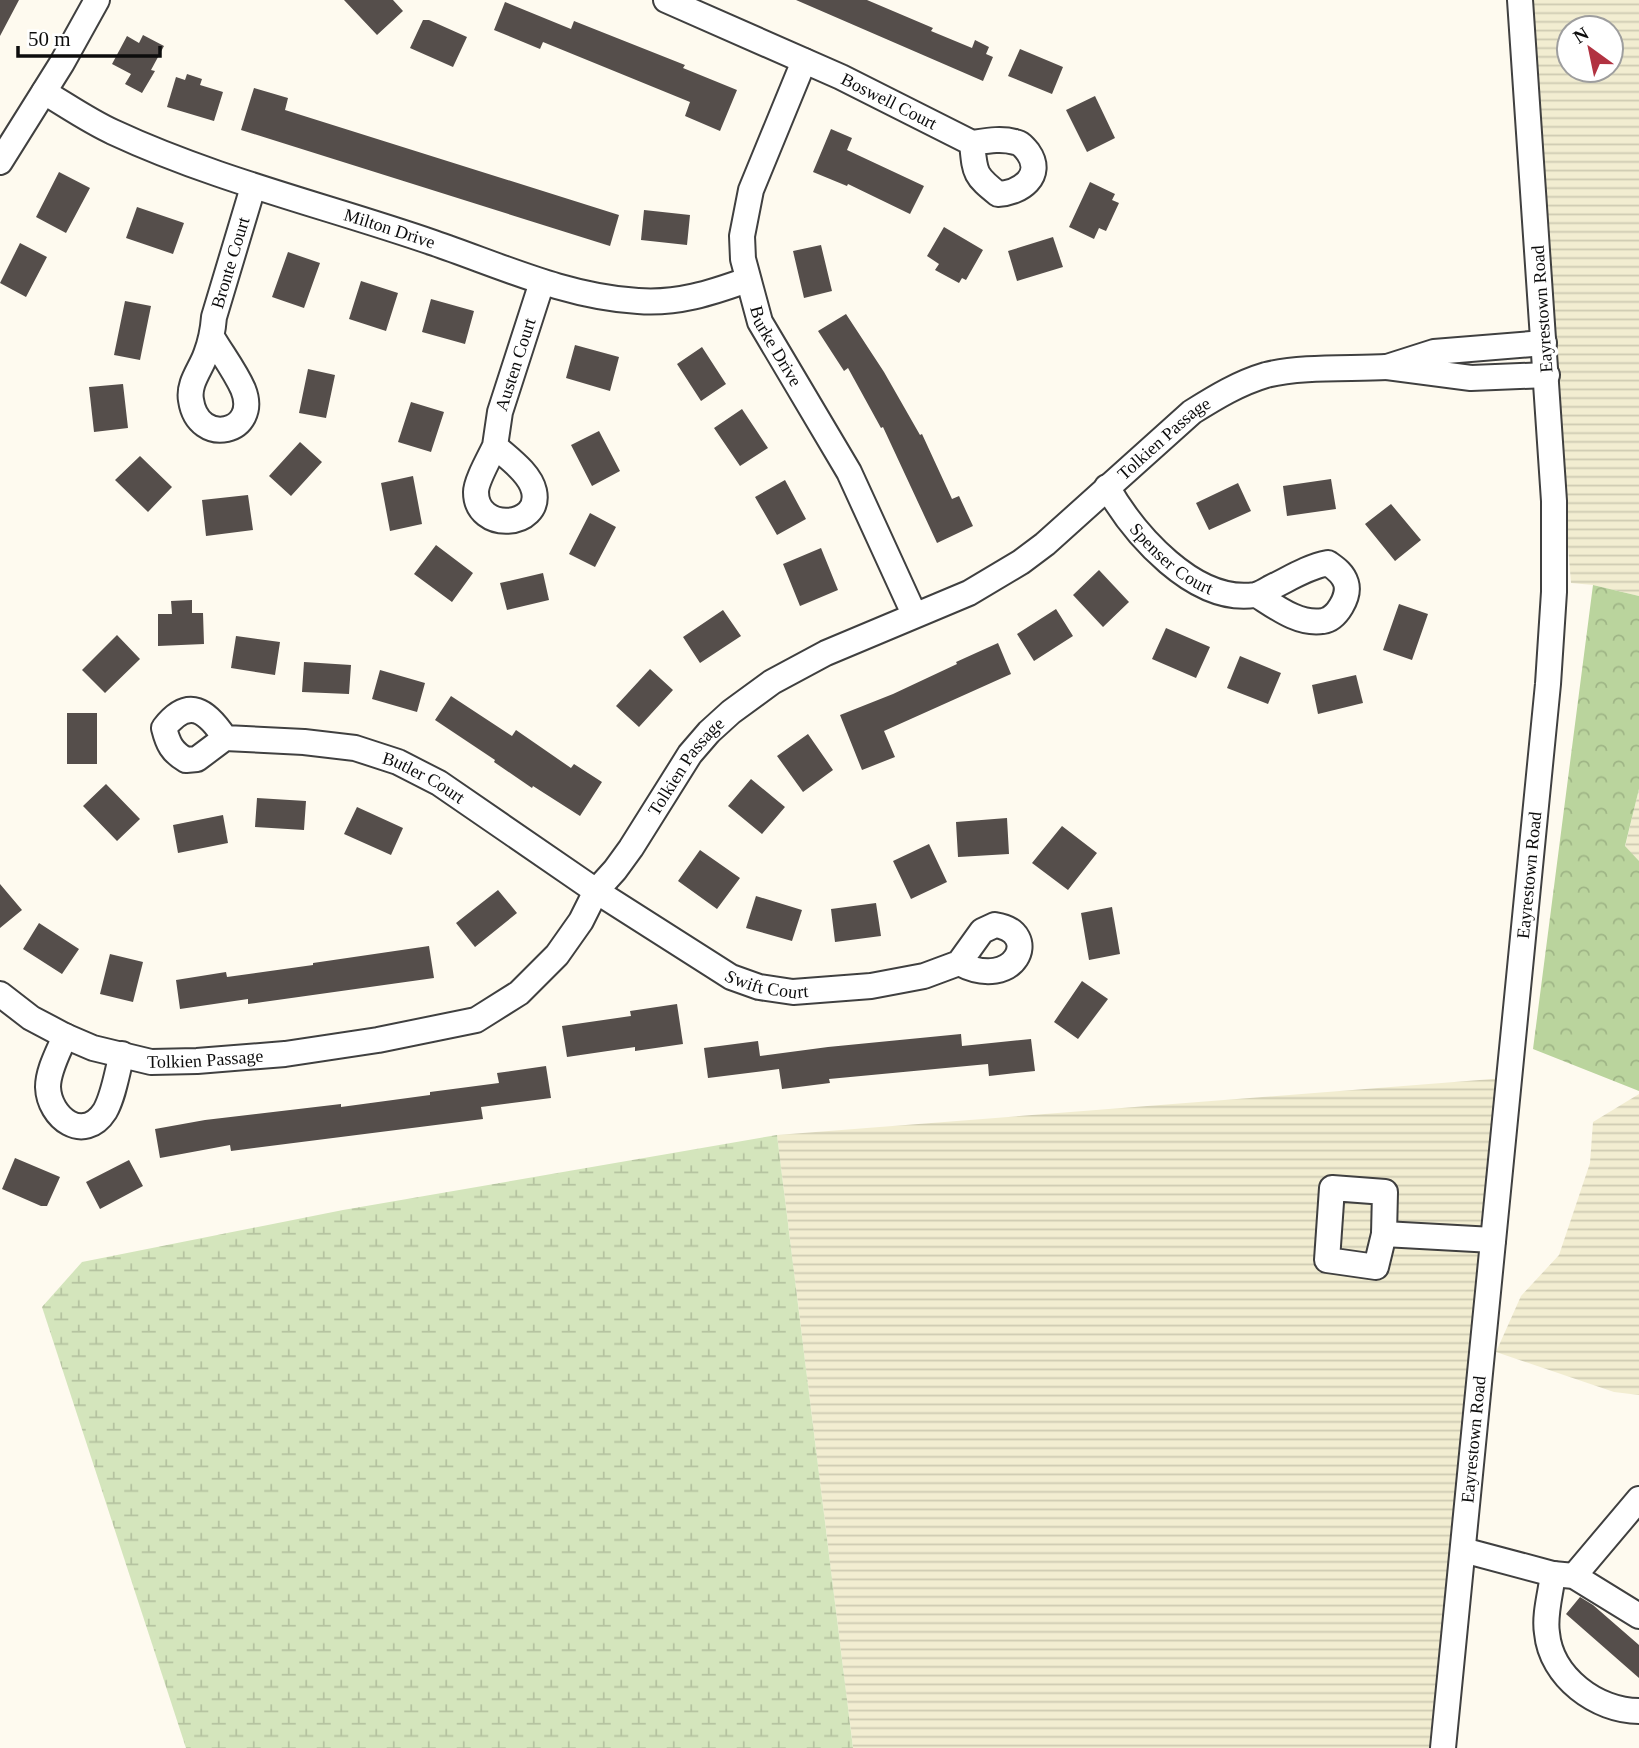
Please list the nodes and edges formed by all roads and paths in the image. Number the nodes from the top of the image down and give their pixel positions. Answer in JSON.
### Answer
{"nodes":[{"id":1,"x":97,"y":0,"type":"edge"},
{"id":2,"x":666,"y":0,"type":"edge"},
{"id":3,"x":1520,"y":0,"type":"edge"},
{"id":4,"x":804,"y":61,"type":"junction"},
{"id":5,"x":44,"y":92,"type":"junction"},
{"id":6,"x":972,"y":143,"type":"dead end"},
{"id":7,"x":2,"y":153,"type":"edge"},
{"id":8,"x":253,"y":187,"type":"junction"},
{"id":9,"x":747,"y":280,"type":"junction"},
{"id":10,"x":542,"y":282,"type":"junction"},
{"id":11,"x":212,"y":337,"type":"dead end"},
{"id":12,"x":1544,"y":343,"type":"junction"},
{"id":13,"x":1387,"y":366,"type":"junction"},
{"id":14,"x":1547,"y":374,"type":"junction"},
{"id":15,"x":495,"y":446,"type":"dead end"},
{"id":16,"x":1107,"y":487,"type":"junction"},
{"id":17,"x":1257,"y":595,"type":"dead end"},
{"id":18,"x":914,"y":614,"type":"junction"},
{"id":19,"x":225,"y":738,"type":"dead end"},
{"id":20,"x":596,"y":891,"type":"junction"},
{"id":21,"x":959,"y":962,"type":"dead end"},
{"id":22,"x":0,"y":994,"type":"edge"},
{"id":23,"x":65,"y":1036,"type":"junction"},
{"id":24,"x":121,"y":1054,"type":"junction"},
{"id":25,"x":1384,"y":1234,"type":"dead end"},
{"id":26,"x":1493,"y":1240,"type":"junction"},
{"id":27,"x":1639,"y":1499,"type":"edge"},
{"id":28,"x":1463,"y":1550,"type":"junction"},
{"id":29,"x":1564,"y":1575,"type":"junction"},
{"id":30,"x":1639,"y":1616,"type":"edge"},
{"id":31,"x":1639,"y":1711,"type":"edge"},
{"id":32,"x":1443,"y":1748,"type":"edge"}],
"edges":[{"from":1,"to":5,"type":"street"},
{"from":2,"to":4,"type":"street","name":"Boswell Court"},
{"from":3,"to":12,"type":"street","name":"Eayrestown Road"},
{"from":4,"to":6,"type":"street","name":"Boswell Court"},
{"from":4,"to":9,"type":"street","name":"Burke Drive"},
{"from":5,"to":7,"type":"street"},
{"from":5,"to":8,"type":"street","name":"Milton Drive"},
{"from":8,"to":10,"type":"street","name":"Milton Drive"},
{"from":8,"to":11,"type":"street","name":"Bronte Court"},
{"from":9,"to":10,"type":"street","name":"Milton Drive"},
{"from":9,"to":18,"type":"street","name":"Burke Drive"},
{"from":10,"to":15,"type":"street","name":"Austen Court"},
{"from":12,"to":13,"type":"street","name":"Tolkien Passage"},
{"from":12,"to":14,"type":"street","name":"Eayrestown Road"},
{"from":13,"to":14,"type":"street","name":"Tolkien Passage"},
{"from":13,"to":16,"type":"street","name":"Tolkien Passage"},
{"from":14,"to":26,"type":"street","name":"Eayrestown Road"},
{"from":16,"to":17,"type":"street","name":"Spenser Court"},
{"from":16,"to":18,"type":"street","name":"Tolkien Passage"},
{"from":18,"to":20,"type":"street","name":"Tolkien Passage"},
{"from":19,"to":20,"type":"street","name":"Butler Court"},
{"from":20,"to":21,"type":"street","name":"Swift Court"},
{"from":20,"to":24,"type":"street","name":"Tolkien Passage"},
{"from":22,"to":23,"type":"street","name":"Tolkien Passage"},
{"from":23,"to":24,"type":"street","name":"Tolkien Passage"},
{"from":23,"to":24,"type":"street"},
{"from":25,"to":26,"type":"street"},
{"from":26,"to":28,"type":"street","name":"Eayrestown Road"},
{"from":27,"to":29,"type":"street"},
{"from":28,"to":29,"type":"street"},
{"from":28,"to":32,"type":"street","name":"Eayrestown Road"},
{"from":29,"to":30,"type":"street"},
{"from":29,"to":31,"type":"street"}]}
